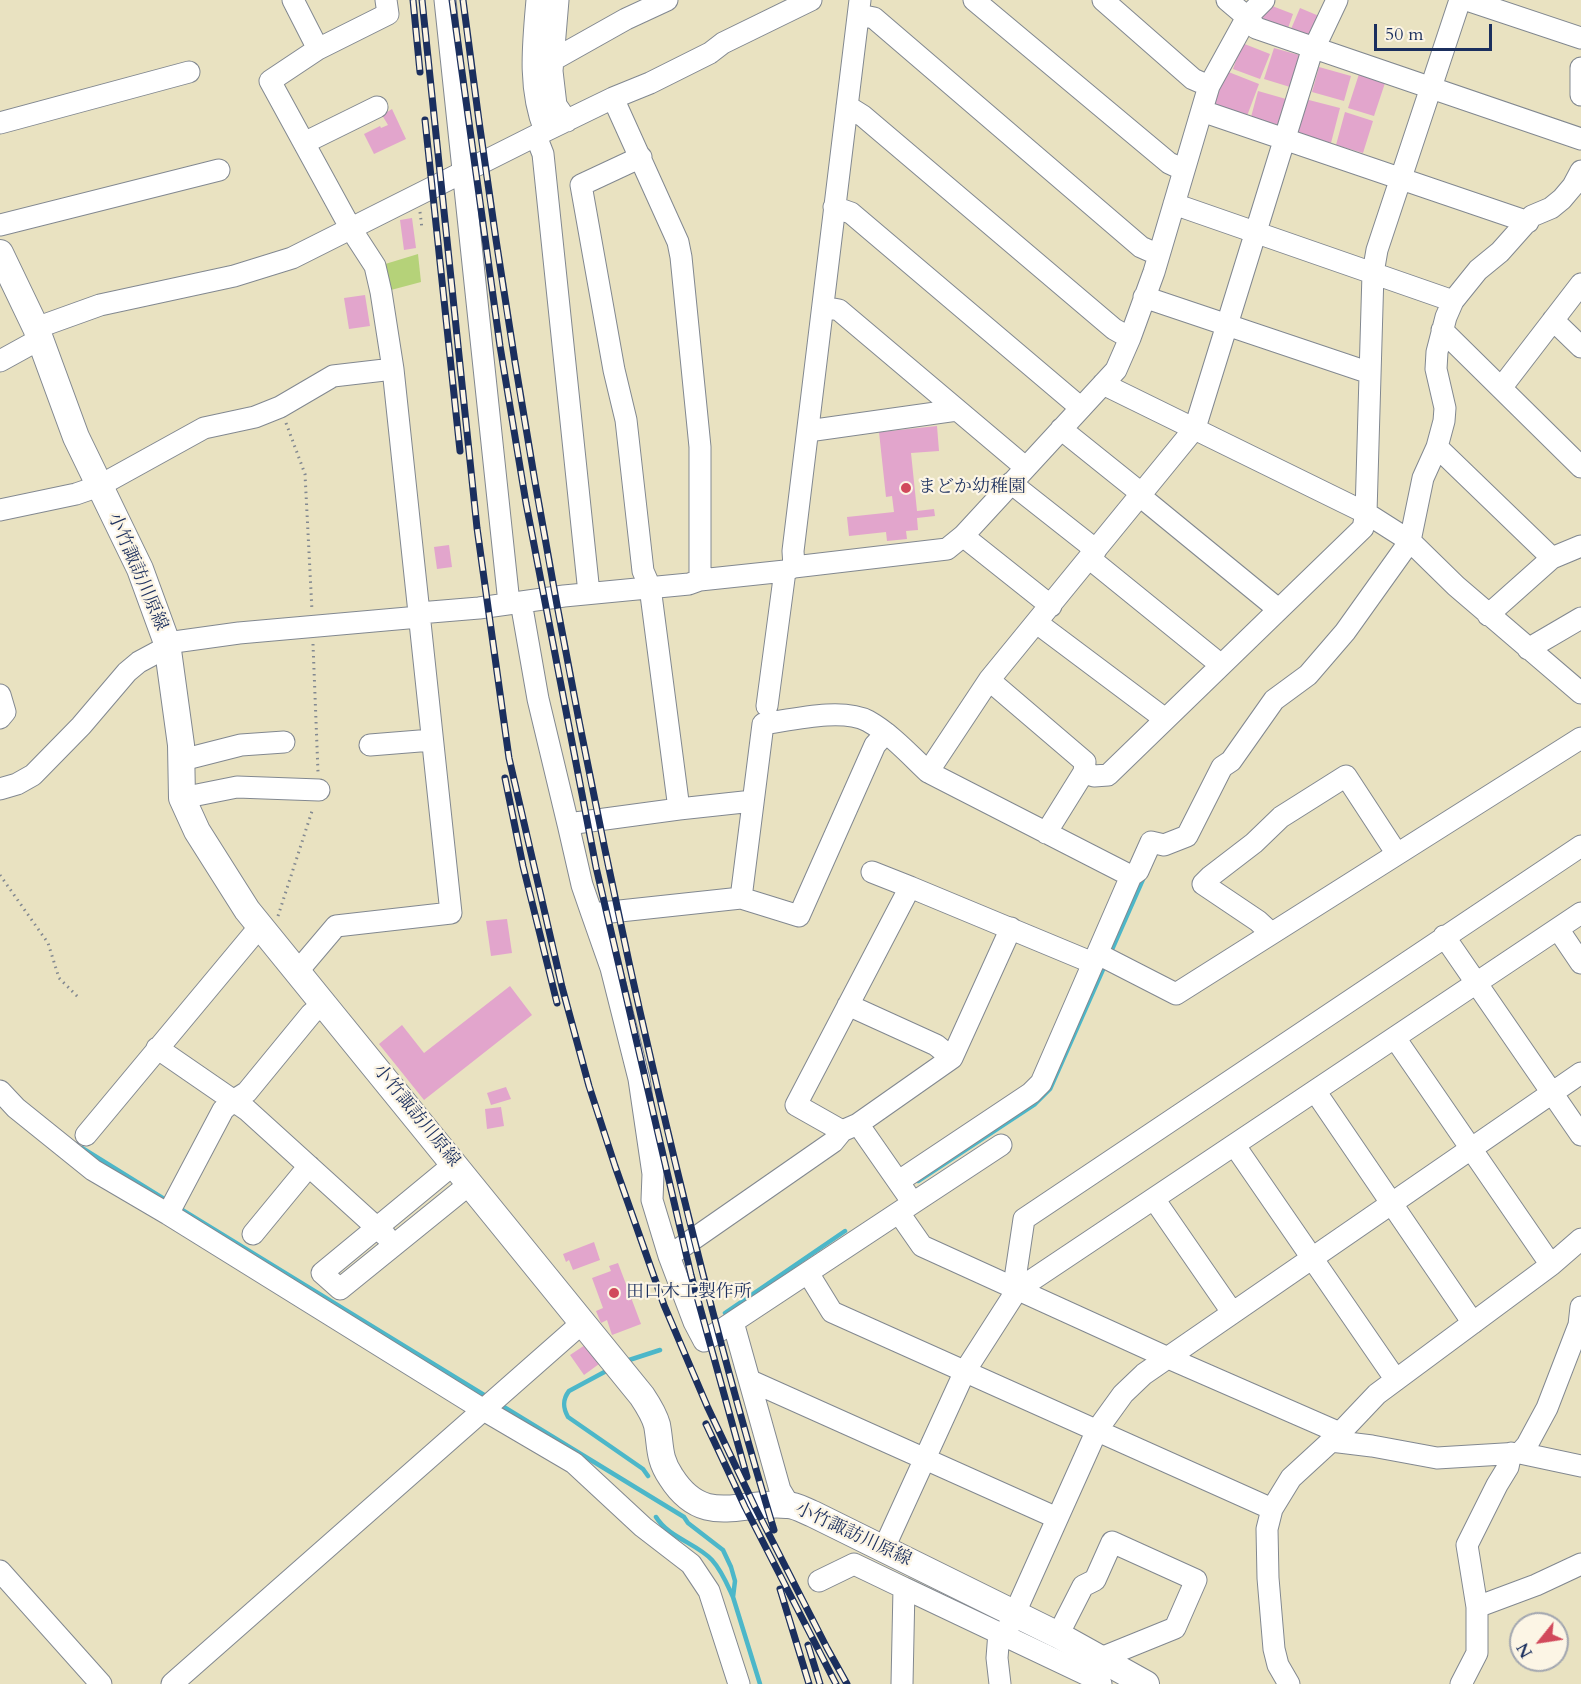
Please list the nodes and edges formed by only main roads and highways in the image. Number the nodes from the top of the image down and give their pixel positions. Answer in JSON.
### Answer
{"nodes":[{"id":1,"x":0,"y":252,"type":"edge"},
{"id":2,"x":1102,"y":1671,"type":"edge"},
{"id":3,"x":1146,"y":1684,"type":"edge"}],
"edges":[{"from":1,"to":2,"type":"main road","name":"小竹諏訪川原線"},
{"from":2,"to":3,"type":"main road","name":"小竹諏訪川原線"}]}
